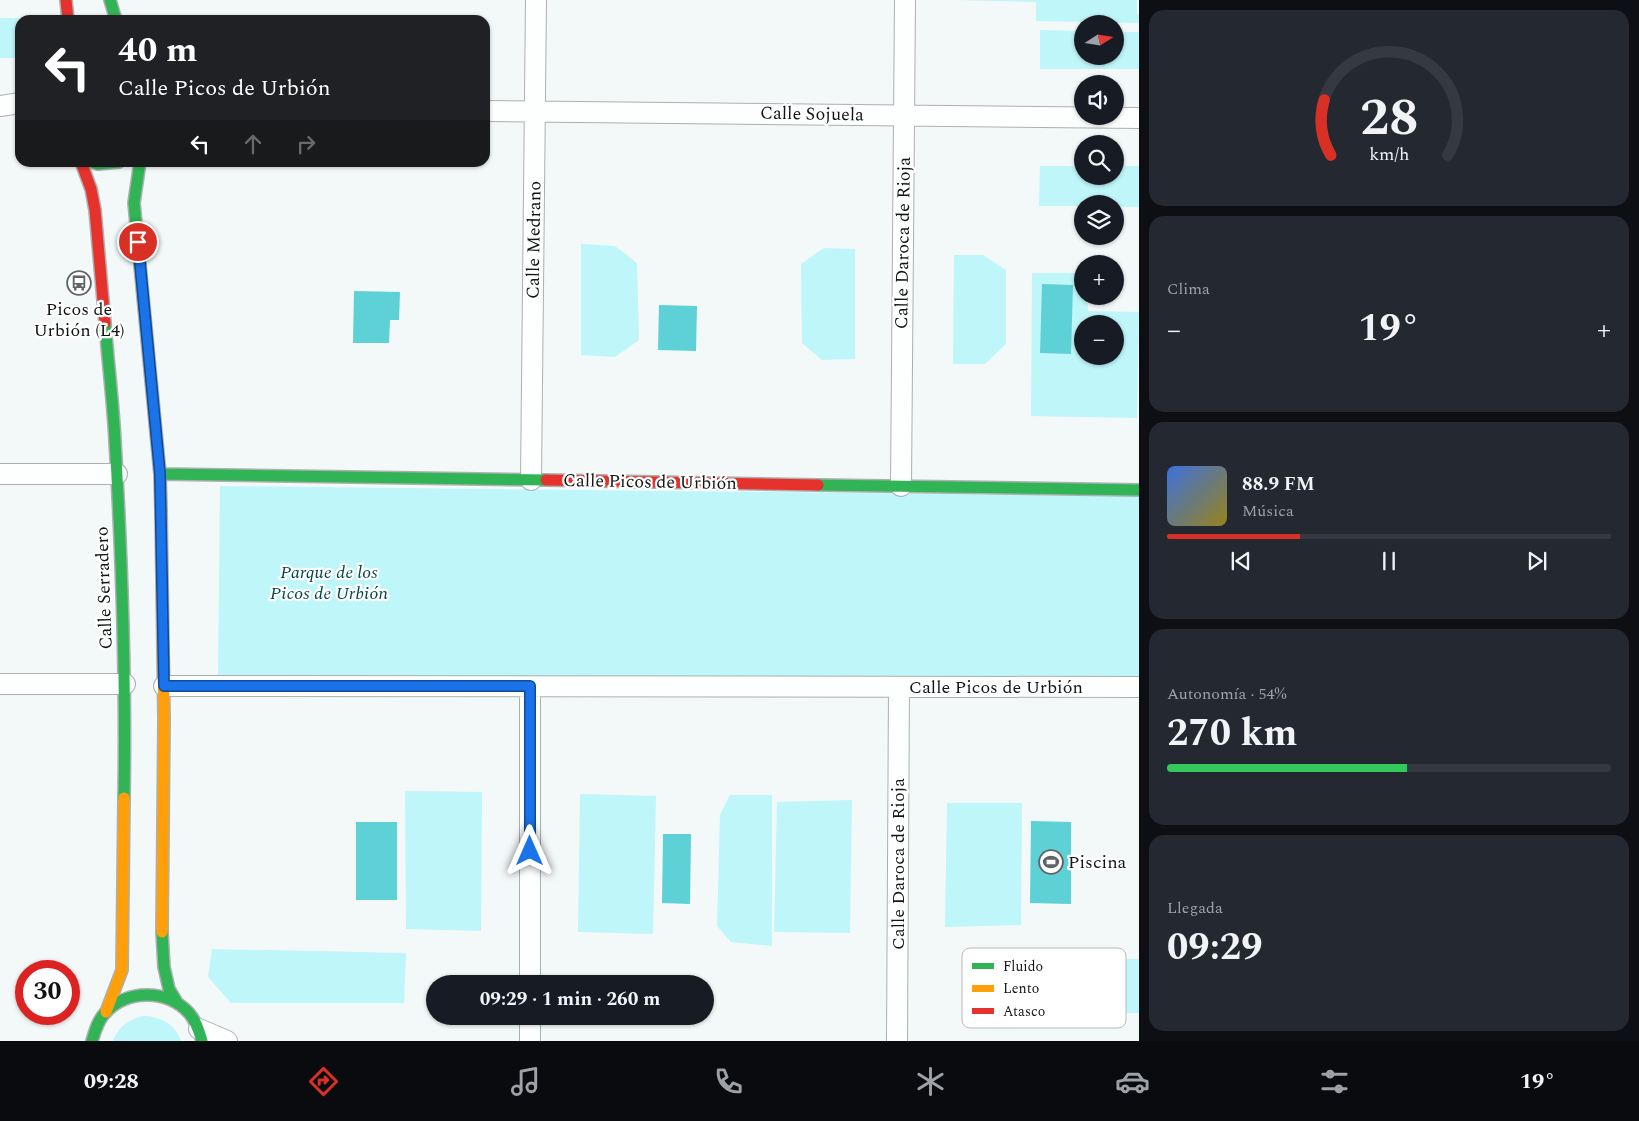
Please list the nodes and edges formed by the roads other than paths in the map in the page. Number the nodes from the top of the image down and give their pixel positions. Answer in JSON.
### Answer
{"nodes":[{"id":1,"x":66,"y":0,"type":"edge"},
{"id":2,"x":110,"y":0,"type":"edge"},
{"id":3,"x":536,"y":0,"type":"edge"},
{"id":4,"x":906,"y":0,"type":"edge"},
{"id":5,"x":68,"y":15,"type":"edge"},
{"id":6,"x":114,"y":15,"type":"edge"},
{"id":7,"x":15,"y":104,"type":"edge"},
{"id":8,"x":0,"y":107,"type":"edge"},
{"id":9,"x":15,"y":109,"type":"edge"},
{"id":10,"x":490,"y":111,"type":"edge"},
{"id":11,"x":535,"y":112,"type":"junction"},
{"id":12,"x":904,"y":116,"type":"junction"},
{"id":13,"x":1139,"y":118,"type":"edge"},
{"id":14,"x":83,"y":167,"type":"edge"},
{"id":15,"x":139,"y":167,"type":"edge"},
{"id":16,"x":0,"y":474,"type":"edge"},
{"id":17,"x":117,"y":474,"type":"junction"},
{"id":18,"x":160,"y":474,"type":"junction"},
{"id":19,"x":531,"y":480,"type":"junction"},
{"id":20,"x":901,"y":486,"type":"junction"},
{"id":21,"x":1139,"y":490,"type":"edge"},
{"id":22,"x":0,"y":684,"type":"edge"},
{"id":23,"x":125,"y":684,"type":"junction"},
{"id":24,"x":164,"y":686,"type":"junction"},
{"id":25,"x":530,"y":686,"type":"junction"},
{"id":26,"x":1139,"y":687,"type":"edge"},
{"id":27,"x":899,"y":688,"type":"junction"},
{"id":28,"x":530,"y":975,"type":"edge"},
{"id":29,"x":178,"y":1004,"type":"junction"},
{"id":30,"x":106,"y":1012,"type":"junction"},
{"id":31,"x":530,"y":1025,"type":"edge"},
{"id":32,"x":200,"y":1035,"type":"edge"},
{"id":33,"x":92,"y":1041,"type":"edge"},
{"id":34,"x":227,"y":1041,"type":"edge"},
{"id":35,"x":530,"y":1041,"type":"edge"},
{"id":36,"x":897,"y":1041,"type":"edge"}],
"edges":[{"from":1,"to":5,"type":"main road"},
{"from":2,"to":6,"type":"main road"},
{"from":3,"to":11,"type":"street","name":"Calle Medrano"},
{"from":4,"to":12,"type":"street","name":"Calle Daroca de Rioja"},
{"from":7,"to":8,"type":"street"},
{"from":8,"to":9,"type":"street"},
{"from":10,"to":11,"type":"street","name":"Calle Sojuela"},
{"from":11,"to":12,"type":"street","name":"Calle Sojuela"},
{"from":11,"to":19,"type":"street","name":"Calle Medrano"},
{"from":12,"to":13,"type":"street","name":"Calle Sojuela"},
{"from":12,"to":20,"type":"street","name":"Calle Daroca de Rioja"},
{"from":14,"to":17,"type":"main road","name":"Calle Serradero"},
{"from":15,"to":18,"type":"main road"},
{"from":16,"to":17,"type":"street"},
{"from":17,"to":23,"type":"main road","name":"Calle Serradero"},
{"from":18,"to":19,"type":"main road","name":"Calle Picos de Urbión"},
{"from":18,"to":24,"type":"main road"},
{"from":19,"to":20,"type":"main road","name":"Calle Picos de Urbión"},
{"from":20,"to":21,"type":"main road","name":"Calle Picos de Urbión"},
{"from":22,"to":23,"type":"street"},
{"from":23,"to":30,"type":"main road","name":"Calle Serradero"},
{"from":24,"to":25,"type":"street","name":"Calle Picos de Urbión"},
{"from":24,"to":29,"type":"main road"},
{"from":25,"to":27,"type":"street","name":"Calle Picos de Urbión"},
{"from":25,"to":28,"type":"street"},
{"from":26,"to":27,"type":"street","name":"Calle Picos de Urbión"},
{"from":27,"to":36,"type":"street","name":"Calle Daroca de Rioja"},
{"from":29,"to":30,"type":"main road"},
{"from":29,"to":32,"type":"main road"},
{"from":30,"to":33,"type":"main road","name":"Calle Serradero"},
{"from":31,"to":35,"type":"street"},
{"from":32,"to":34,"type":"street"}]}
